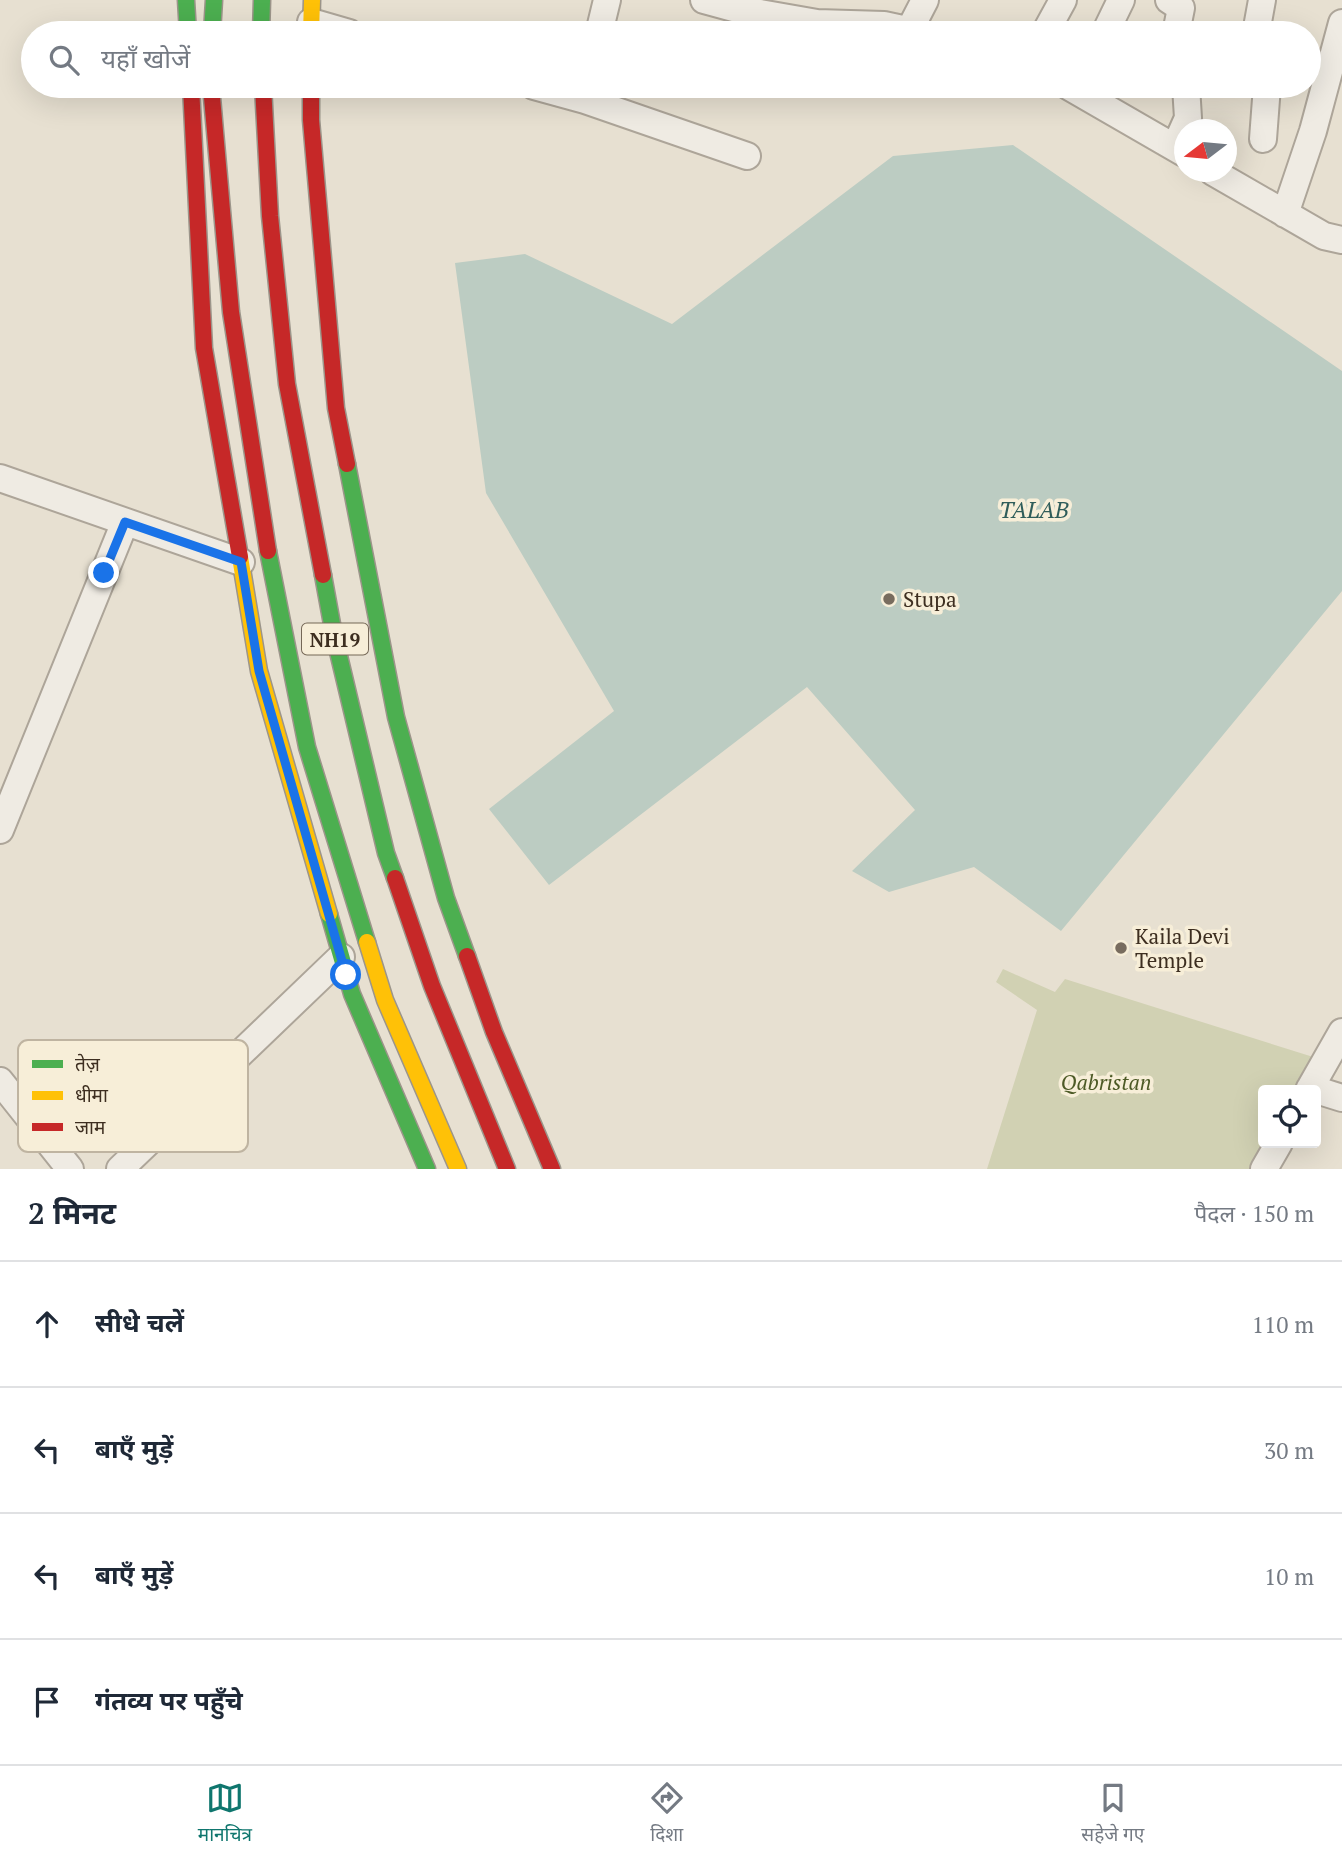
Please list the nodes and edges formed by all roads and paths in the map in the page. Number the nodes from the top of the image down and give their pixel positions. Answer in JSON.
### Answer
{"nodes":[{"id":1,"x":186,"y":0,"type":"edge"},
{"id":2,"x":214,"y":0,"type":"edge"},
{"id":3,"x":262,"y":0,"type":"edge"},
{"id":4,"x":607,"y":0,"type":"edge"},
{"id":5,"x":704,"y":0,"type":"edge"},
{"id":6,"x":925,"y":0,"type":"edge"},
{"id":7,"x":1063,"y":0,"type":"edge"},
{"id":8,"x":1121,"y":0,"type":"edge"},
{"id":9,"x":1169,"y":0,"type":"edge"},
{"id":10,"x":1262,"y":0,"type":"edge"},
{"id":11,"x":739,"y":4,"type":"edge"},
{"id":12,"x":187,"y":21,"type":"edge"},
{"id":13,"x":213,"y":21,"type":"edge"},
{"id":14,"x":261,"y":21,"type":"edge"},
{"id":15,"x":602,"y":21,"type":"edge"},
{"id":16,"x":809,"y":21,"type":"edge"},
{"id":17,"x":919,"y":21,"type":"edge"},
{"id":18,"x":1052,"y":21,"type":"edge"},
{"id":19,"x":1111,"y":21,"type":"edge"},
{"id":20,"x":1178,"y":21,"type":"edge"},
{"id":21,"x":1258,"y":21,"type":"edge"},
{"id":22,"x":1342,"y":23,"type":"edge"},
{"id":23,"x":1338,"y":55,"type":"edge"},
{"id":24,"x":192,"y":98,"type":"edge"},
{"id":25,"x":212,"y":98,"type":"edge"},
{"id":26,"x":265,"y":98,"type":"edge"},
{"id":27,"x":311,"y":98,"type":"edge"},
{"id":28,"x":598,"y":98,"type":"edge"},
{"id":29,"x":1093,"y":98,"type":"edge"},
{"id":30,"x":1187,"y":98,"type":"edge"},
{"id":31,"x":1266,"y":98,"type":"edge"},
{"id":32,"x":1188,"y":119,"type":"edge"},
{"id":33,"x":1264,"y":139,"type":"dead end"},
{"id":34,"x":1174,"y":146,"type":"edge"},
{"id":35,"x":747,"y":156,"type":"dead end"},
{"id":36,"x":1230,"y":182,"type":"edge"},
{"id":37,"x":1285,"y":214,"type":"junction"},
{"id":38,"x":1342,"y":240,"type":"edge"},
{"id":39,"x":0,"y":478,"type":"edge"},
{"id":40,"x":125,"y":522,"type":"junction"},
{"id":41,"x":241,"y":562,"type":"junction"},
{"id":42,"x":0,"y":830,"type":"edge"},
{"id":43,"x":341,"y":957,"type":"junction"},
{"id":44,"x":1342,"y":1032,"type":"edge"},
{"id":45,"x":248,"y":1046,"type":"edge"},
{"id":46,"x":0,"y":1081,"type":"edge"},
{"id":47,"x":1311,"y":1085,"type":"edge"},
{"id":48,"x":1321,"y":1092,"type":"edge"},
{"id":49,"x":1342,"y":1098,"type":"edge"},
{"id":50,"x":18,"y":1104,"type":"edge"},
{"id":51,"x":1276,"y":1148,"type":"edge"},
{"id":52,"x":56,"y":1152,"type":"edge"},
{"id":53,"x":138,"y":1152,"type":"edge"},
{"id":54,"x":70,"y":1169,"type":"edge"},
{"id":55,"x":120,"y":1169,"type":"edge"},
{"id":56,"x":427,"y":1169,"type":"edge"},
{"id":57,"x":458,"y":1169,"type":"edge"},
{"id":58,"x":507,"y":1169,"type":"edge"},
{"id":59,"x":552,"y":1169,"type":"edge"},
{"id":60,"x":1264,"y":1169,"type":"edge"}],
"edges":[{"from":1,"to":12,"type":"main road"},
{"from":2,"to":13,"type":"main road"},
{"from":3,"to":14,"type":"main road"},
{"from":4,"to":15,"type":"street"},
{"from":5,"to":11,"type":"street"},
{"from":6,"to":17,"type":"street"},
{"from":7,"to":18,"type":"street"},
{"from":8,"to":19,"type":"street"},
{"from":9,"to":20,"type":"street"},
{"from":10,"to":21,"type":"street"},
{"from":11,"to":16,"type":"street"},
{"from":22,"to":23,"type":"street"},
{"from":23,"to":37,"type":"street"},
{"from":24,"to":41,"type":"main road"},
{"from":25,"to":57,"type":"main road","number":"NH19"},
{"from":26,"to":58,"type":"main road","number":"NH19"},
{"from":27,"to":59,"type":"main road"},
{"from":28,"to":35,"type":"street"},
{"from":29,"to":34,"type":"street"},
{"from":30,"to":32,"type":"street"},
{"from":31,"to":33,"type":"street"},
{"from":36,"to":37,"type":"street"},
{"from":37,"to":38,"type":"street"},
{"from":39,"to":40,"type":"street"},
{"from":40,"to":41,"type":"street"},
{"from":40,"to":42,"type":"street"},
{"from":41,"to":43,"type":"main road"},
{"from":43,"to":45,"type":"street"},
{"from":43,"to":56,"type":"main road"},
{"from":44,"to":47,"type":"street"},
{"from":46,"to":50,"type":"street"},
{"from":48,"to":49,"type":"street"},
{"from":51,"to":60,"type":"street"},
{"from":52,"to":54,"type":"street"},
{"from":53,"to":55,"type":"street"}]}
